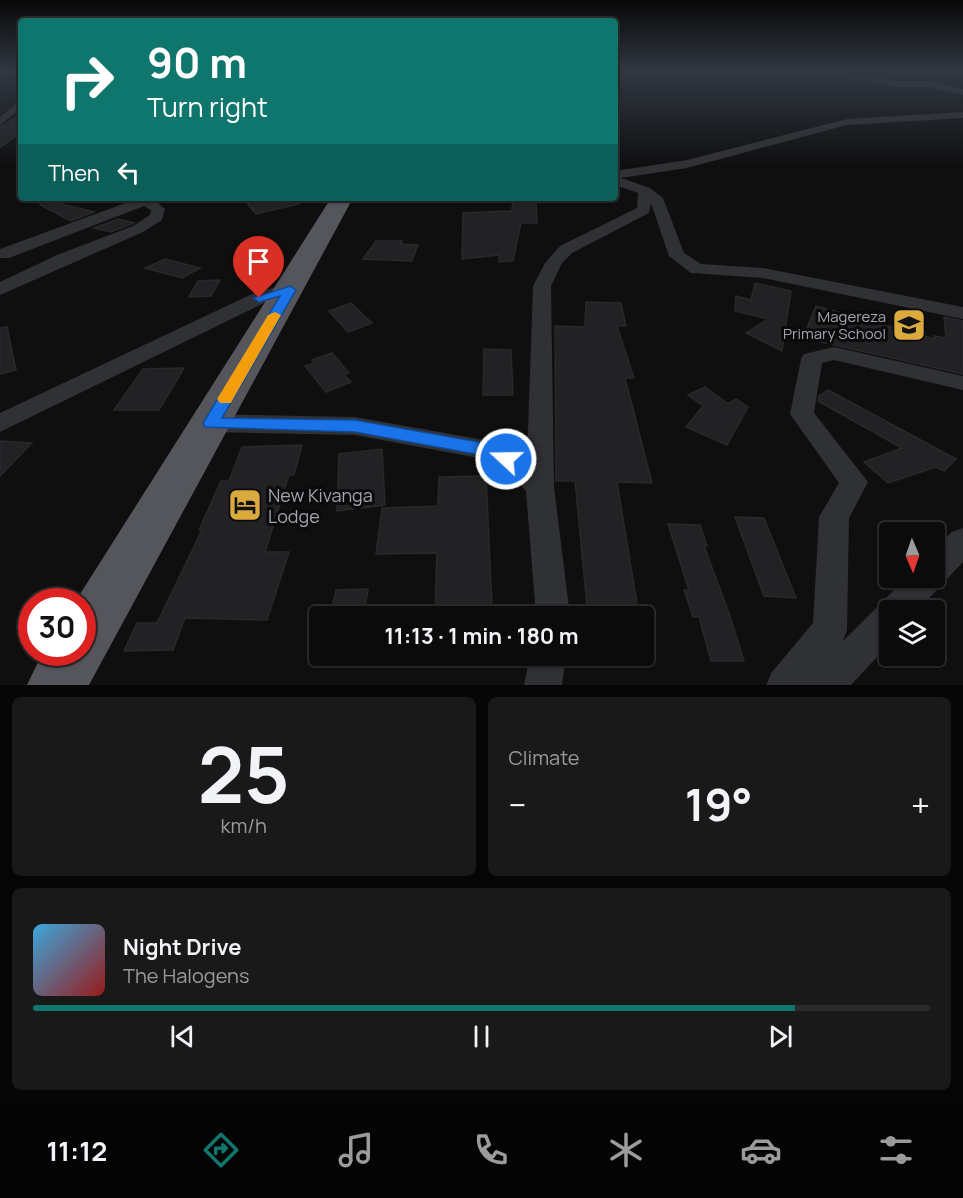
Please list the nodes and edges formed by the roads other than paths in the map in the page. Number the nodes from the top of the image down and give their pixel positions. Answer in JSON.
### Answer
{"nodes":[{"id":1,"x":18,"y":106,"type":"edge"},
{"id":2,"x":963,"y":115,"type":"edge"},
{"id":3,"x":18,"y":117,"type":"edge"},
{"id":4,"x":2,"y":120,"type":"edge"},
{"id":5,"x":618,"y":173,"type":"edge"},
{"id":6,"x":618,"y":181,"type":"edge"},
{"id":7,"x":645,"y":191,"type":"junction"},
{"id":8,"x":146,"y":201,"type":"edge"},
{"id":9,"x":150,"y":201,"type":"edge"},
{"id":10,"x":340,"y":201,"type":"edge"},
{"id":11,"x":2,"y":253,"type":"edge"},
{"id":12,"x":26,"y":277,"type":"junction"},
{"id":13,"x":0,"y":289,"type":"edge"},
{"id":14,"x":290,"y":290,"type":"junction"},
{"id":15,"x":963,"y":313,"type":"edge"},
{"id":16,"x":963,"y":383,"type":"edge"},
{"id":17,"x":0,"y":423,"type":"edge"},
{"id":18,"x":211,"y":423,"type":"junction"},
{"id":19,"x":540,"y":487,"type":"junction"},
{"id":20,"x":963,"y":541,"type":"edge"},
{"id":21,"x":945,"y":560,"type":"edge"},
{"id":22,"x":918,"y":588,"type":"edge"},
{"id":23,"x":906,"y":600,"type":"edge"},
{"id":24,"x":552,"y":606,"type":"edge"},
{"id":25,"x":96,"y":617,"type":"edge"},
{"id":26,"x":879,"y":629,"type":"edge"},
{"id":27,"x":68,"y":666,"type":"edge"},
{"id":28,"x":546,"y":666,"type":"edge"},
{"id":29,"x":57,"y":685,"type":"edge"},
{"id":30,"x":543,"y":685,"type":"edge"},
{"id":31,"x":785,"y":685,"type":"edge"},
{"id":32,"x":825,"y":685,"type":"edge"}],
"edges":[{"from":1,"to":4,"type":"street"},
{"from":2,"to":5,"type":"street"},
{"from":3,"to":4,"type":"street"},
{"from":6,"to":7,"type":"street"},
{"from":7,"to":15,"type":"street"},
{"from":7,"to":19,"type":"street"},
{"from":8,"to":11,"type":"street"},
{"from":9,"to":12,"type":"street"},
{"from":10,"to":14,"type":"highway"},
{"from":11,"to":12,"type":"street"},
{"from":12,"to":13,"type":"street"},
{"from":14,"to":17,"type":"street"},
{"from":14,"to":18,"type":"highway"},
{"from":16,"to":31,"type":"street"},
{"from":18,"to":19,"type":"street"},
{"from":18,"to":25,"type":"highway"},
{"from":19,"to":24,"type":"street"},
{"from":20,"to":21,"type":"street"},
{"from":22,"to":23,"type":"street"},
{"from":26,"to":32,"type":"street"},
{"from":27,"to":29,"type":"highway"},
{"from":28,"to":30,"type":"street"}]}
